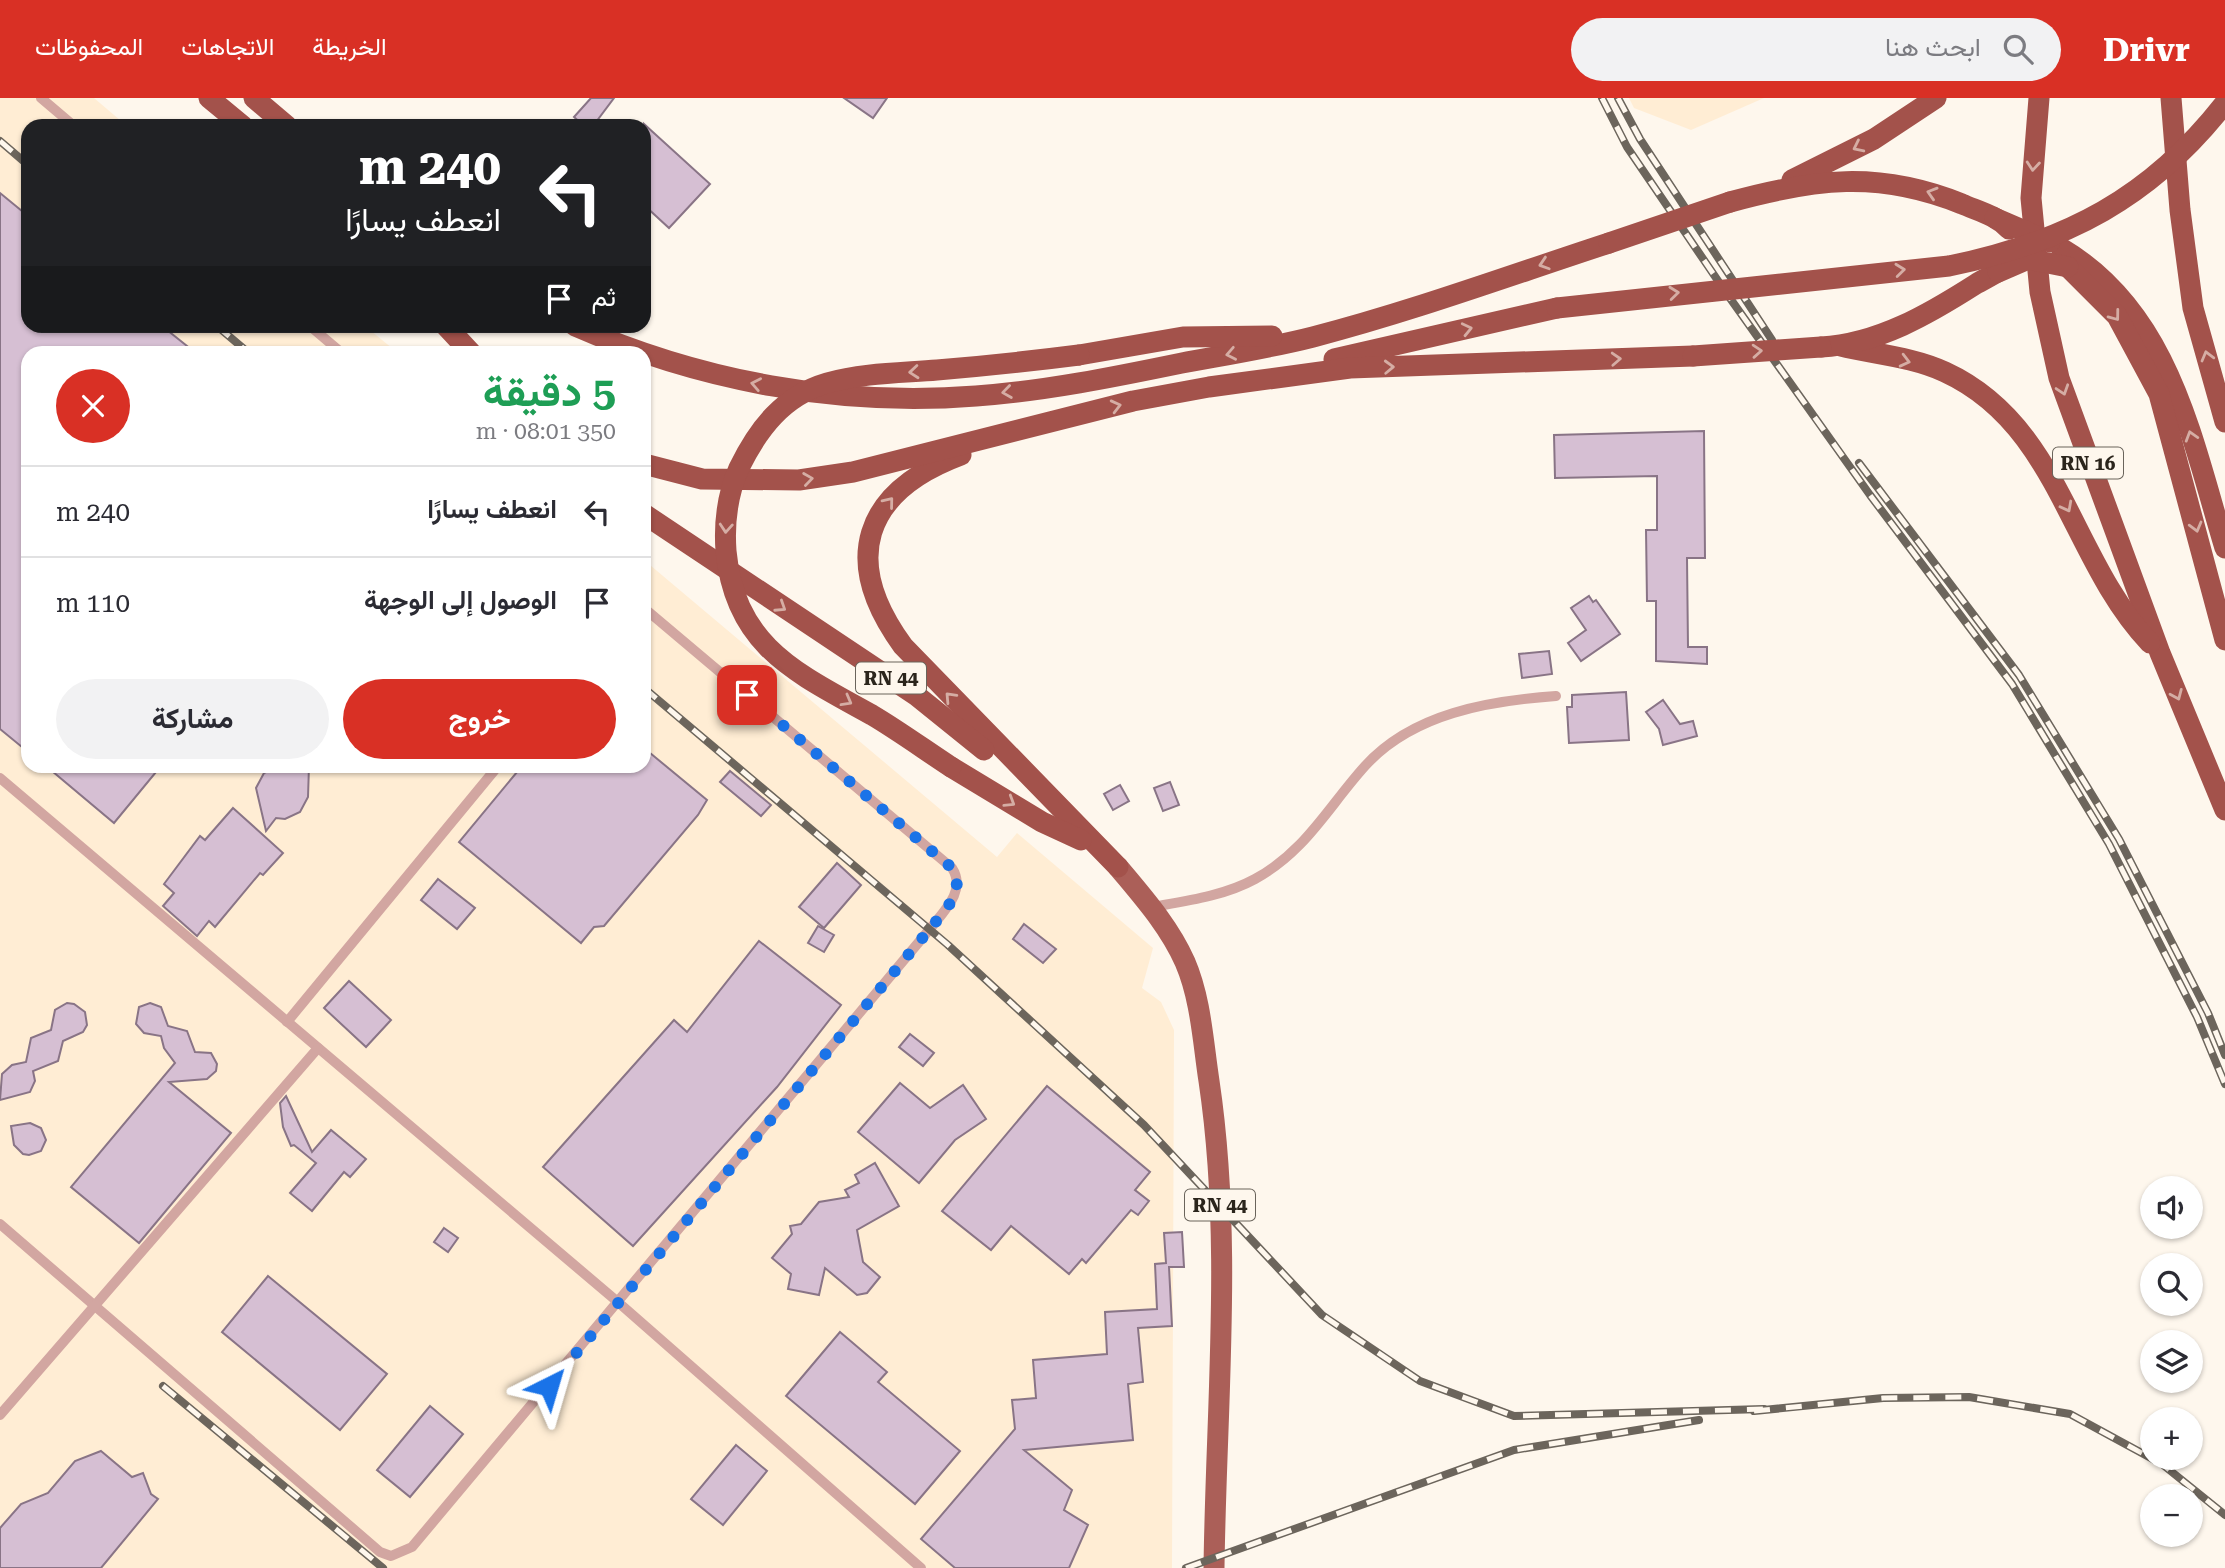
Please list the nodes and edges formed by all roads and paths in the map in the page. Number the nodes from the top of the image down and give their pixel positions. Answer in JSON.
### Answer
{"nodes":[{"id":1,"x":41,"y":98,"type":"edge"},
{"id":2,"x":209,"y":98,"type":"edge"},
{"id":3,"x":254,"y":98,"type":"edge"},
{"id":4,"x":1936,"y":98,"type":"edge"},
{"id":5,"x":2039,"y":98,"type":"edge"},
{"id":6,"x":2171,"y":98,"type":"edge"},
{"id":7,"x":2225,"y":103,"type":"edge"},
{"id":8,"x":66,"y":119,"type":"edge"},
{"id":9,"x":234,"y":119,"type":"edge"},
{"id":10,"x":278,"y":119,"type":"edge"},
{"id":11,"x":1770,"y":191,"type":"junction"},
{"id":12,"x":1996,"y":218,"type":"junction"},
{"id":13,"x":2064,"y":258,"type":"junction"},
{"id":14,"x":1998,"y":272,"type":"junction"},
{"id":15,"x":318,"y":333,"type":"edge"},
{"id":16,"x":452,"y":333,"type":"edge"},
{"id":17,"x":593,"y":333,"type":"edge"},
{"id":18,"x":1310,"y":338,"type":"junction"},
{"id":19,"x":334,"y":346,"type":"edge"},
{"id":20,"x":465,"y":346,"type":"edge"},
{"id":21,"x":627,"y":346,"type":"edge"},
{"id":22,"x":1830,"y":346,"type":"junction"},
{"id":23,"x":651,"y":355,"type":"edge"},
{"id":24,"x":1209,"y":387,"type":"junction"},
{"id":25,"x":1049,"y":422,"type":"junction"},
{"id":26,"x":2225,"y":422,"type":"edge"},
{"id":27,"x":651,"y":466,"type":"edge"},
{"id":28,"x":651,"y":519,"type":"edge"},
{"id":29,"x":2225,"y":548,"type":"edge"},
{"id":30,"x":651,"y":614,"type":"edge"},
{"id":31,"x":2225,"y":640,"type":"edge"},
{"id":32,"x":2160,"y":653,"type":"junction"},
{"id":33,"x":1556,"y":696,"type":"dead end"},
{"id":34,"x":492,"y":773,"type":"edge"},
{"id":35,"x":0,"y":778,"type":"edge"},
{"id":36,"x":2225,"y":810,"type":"edge"},
{"id":37,"x":1080,"y":840,"type":"junction"},
{"id":38,"x":1118,"y":867,"type":"junction"},
{"id":39,"x":1152,"y":907,"type":"junction"},
{"id":40,"x":288,"y":1022,"type":"junction"},
{"id":41,"x":318,"y":1048,"type":"junction"},
{"id":42,"x":0,"y":1224,"type":"edge"},
{"id":43,"x":619,"y":1303,"type":"junction"},
{"id":44,"x":94,"y":1306,"type":"junction"},
{"id":45,"x":0,"y":1415,"type":"edge"},
{"id":46,"x":921,"y":1568,"type":"edge"},
{"id":47,"x":1214,"y":1568,"type":"edge"}],
"edges":[{"from":1,"to":8,"type":"lane"},
{"from":2,"to":9,"type":"highway"},
{"from":3,"to":10,"type":"highway"},
{"from":4,"to":11,"type":"highway","one_way":true},
{"from":5,"to":32,"type":"highway","number":"RN 16","one_way":true},
{"from":26,"to":6,"type":"highway","one_way":true},
{"from":24,"to":7,"type":"highway","one_way":true,"bridge":true},
{"from":12,"to":11,"type":"highway","one_way":true},
{"from":11,"to":18,"type":"highway","one_way":true,"bridge":true},
{"from":12,"to":13,"type":"highway","bridge":true},
{"from":12,"to":14,"type":"highway"},
{"from":13,"to":14,"type":"highway","bridge":true},
{"from":29,"to":13,"type":"highway","one_way":true},
{"from":13,"to":31,"type":"highway","one_way":true},
{"from":14,"to":22,"type":"highway"},
{"from":15,"to":19,"type":"lane"},
{"from":16,"to":20,"type":"highway"},
{"from":21,"to":17,"type":"highway","one_way":true},
{"from":18,"to":23,"type":"highway","one_way":true},
{"from":18,"to":37,"type":"highway","one_way":true,"bridge":true},
{"from":24,"to":22,"type":"highway","one_way":true,"bridge":true},
{"from":22,"to":32,"type":"highway","one_way":true},
{"from":25,"to":24,"type":"highway","one_way":true},
{"from":27,"to":25,"type":"highway","one_way":true},
{"from":38,"to":25,"type":"highway","one_way":true},
{"from":28,"to":37,"type":"highway","number":"RN 44","one_way":true},
{"from":30,"to":43,"type":"lane"},
{"from":32,"to":36,"type":"highway","number":"RN 16","one_way":true},
{"from":33,"to":39,"type":"lane"},
{"from":34,"to":40,"type":"lane"},
{"from":35,"to":40,"type":"lane"},
{"from":37,"to":38,"type":"highway","number":"RN 44"},
{"from":38,"to":39,"type":"main road","number":"RN 44"},
{"from":39,"to":47,"type":"main road","number":"RN 44"},
{"from":40,"to":41,"type":"lane"},
{"from":41,"to":43,"type":"lane"},
{"from":41,"to":44,"type":"lane"},
{"from":42,"to":44,"type":"lane"},
{"from":43,"to":44,"type":"lane"},
{"from":43,"to":46,"type":"lane"},
{"from":44,"to":45,"type":"lane"}]}
